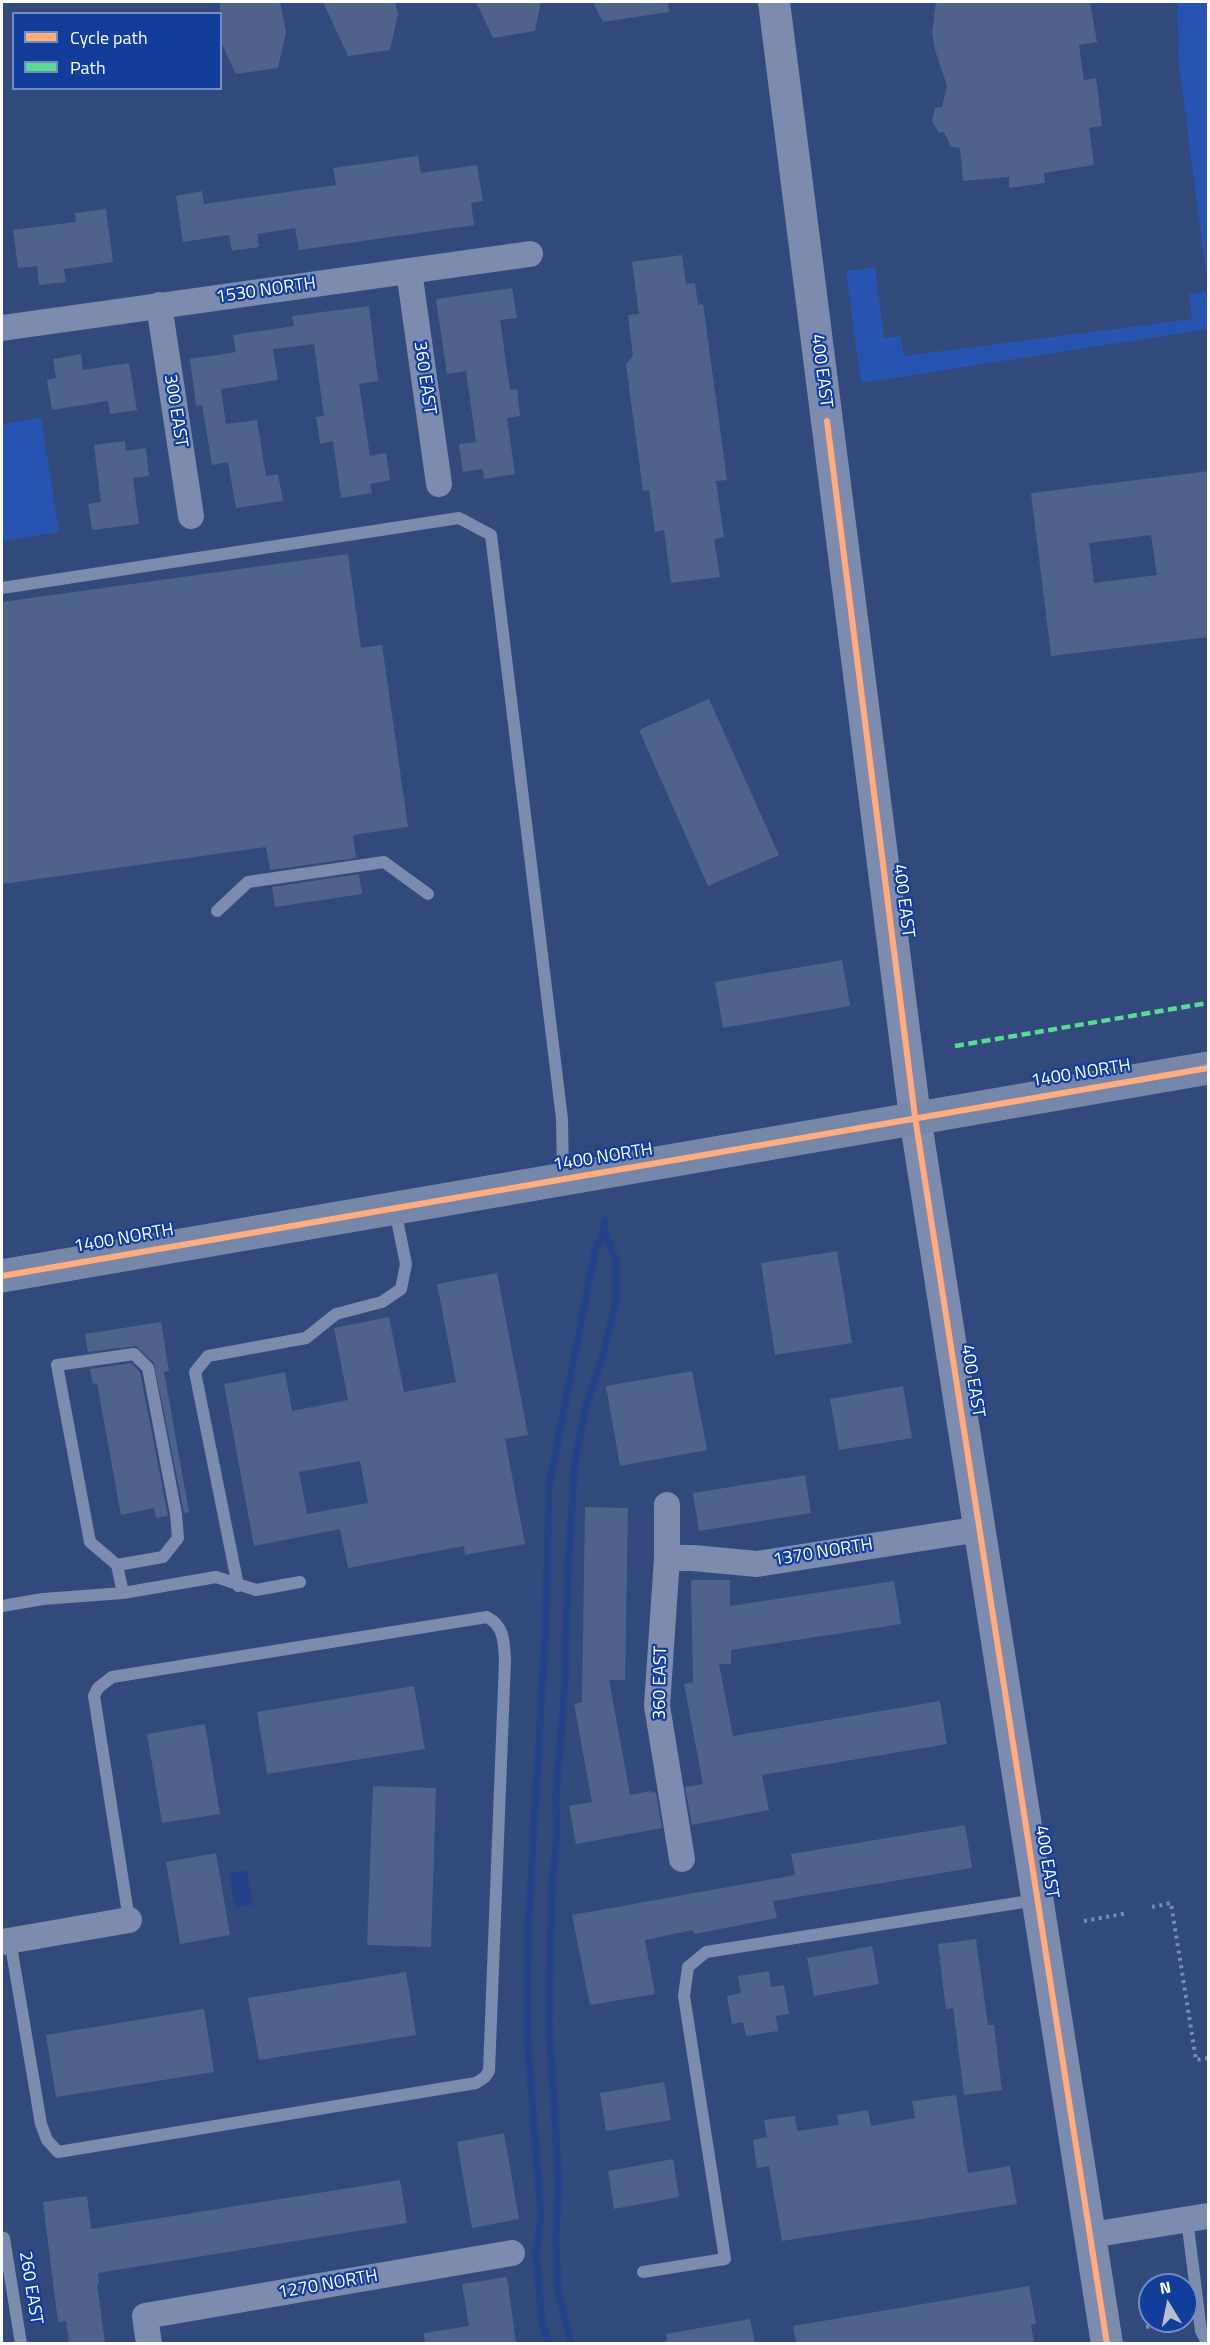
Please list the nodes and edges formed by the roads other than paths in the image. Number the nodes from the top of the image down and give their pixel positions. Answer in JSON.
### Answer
{"nodes":[{"id":1,"x":774,"y":2,"type":"edge"},
{"id":2,"x":530,"y":254,"type":"dead end"},
{"id":3,"x":409,"y":272,"type":"junction"},
{"id":4,"x":159,"y":305,"type":"junction"},
{"id":5,"x":2,"y":328,"type":"edge"},
{"id":6,"x":439,"y":484,"type":"dead end"},
{"id":7,"x":191,"y":516,"type":"dead end"},
{"id":8,"x":2,"y":588,"type":"edge"},
{"id":9,"x":428,"y":894,"type":"dead end"},
{"id":10,"x":217,"y":911,"type":"dead end"},
{"id":11,"x":1209,"y":1068,"type":"edge"},
{"id":12,"x":915,"y":1117,"type":"junction"},
{"id":13,"x":563,"y":1180,"type":"junction"},
{"id":14,"x":395,"y":1208,"type":"junction"},
{"id":15,"x":2,"y":1275,"type":"edge"},
{"id":16,"x":667,"y":1505,"type":"dead end"},
{"id":17,"x":980,"y":1529,"type":"junction"},
{"id":18,"x":667,"y":1558,"type":"junction"},
{"id":19,"x":117,"y":1565,"type":"junction"},
{"id":20,"x":300,"y":1582,"type":"dead end"},
{"id":21,"x":238,"y":1586,"type":"junction"},
{"id":22,"x":123,"y":1593,"type":"junction"},
{"id":23,"x":2,"y":1606,"type":"edge"},
{"id":24,"x":682,"y":1859,"type":"dead end"},
{"id":25,"x":1036,"y":1900,"type":"junction"},
{"id":26,"x":129,"y":1920,"type":"joint"},
{"id":27,"x":6,"y":1941,"type":"edge"},
{"id":28,"x":1198,"y":2218,"type":"edge"},
{"id":29,"x":1090,"y":2235,"type":"junction"},
{"id":30,"x":4,"y":2238,"type":"dead end"},
{"id":31,"x":512,"y":2253,"type":"dead end"},
{"id":32,"x":643,"y":2272,"type":"dead end"},
{"id":33,"x":21,"y":2343,"type":"edge"},
{"id":34,"x":149,"y":2343,"type":"edge"},
{"id":35,"x":1107,"y":2343,"type":"edge"},
{"id":36,"x":1208,"y":2343,"type":"edge"}],
"edges":[{"from":1,"to":12,"type":"street","name":"400 EAST"},
{"from":2,"to":3,"type":"street","name":"1530 NORTH"},
{"from":3,"to":4,"type":"street","name":"1530 NORTH"},
{"from":3,"to":6,"type":"street","name":"360 EAST"},
{"from":4,"to":5,"type":"street","name":"1530 NORTH"},
{"from":4,"to":7,"type":"street","name":"300 EAST"},
{"from":8,"to":13,"type":"lane"},
{"from":9,"to":10,"type":"lane"},
{"from":11,"to":12,"type":"main road","name":"1400 NORTH"},
{"from":12,"to":13,"type":"main road","name":"1400 NORTH"},
{"from":12,"to":17,"type":"street","name":"400 EAST"},
{"from":13,"to":14,"type":"main road","name":"1400 NORTH"},
{"from":14,"to":15,"type":"main road","name":"1400 NORTH"},
{"from":14,"to":21,"type":"lane"},
{"from":16,"to":18,"type":"street","name":"360 EAST"},
{"from":17,"to":18,"type":"street","name":"1370 NORTH"},
{"from":17,"to":25,"type":"street","name":"400 EAST"},
{"from":18,"to":24,"type":"street","name":"360 EAST"},
{"from":19,"to":19,"type":"lane"},
{"from":19,"to":22,"type":"lane"},
{"from":20,"to":21,"type":"lane"},
{"from":21,"to":22,"type":"lane"},
{"from":22,"to":23,"type":"lane"},
{"from":25,"to":29,"type":"street","name":"400 EAST"},
{"from":25,"to":32,"type":"lane"},
{"from":26,"to":27,"type":"street"},
{"from":26,"to":27,"type":"lane"},
{"from":28,"to":29,"type":"street"},
{"from":28,"to":36,"type":"lane"},
{"from":29,"to":35,"type":"street","name":"400 EAST"},
{"from":30,"to":33,"type":"lane","name":"260 EAST"},
{"from":31,"to":34,"type":"street","name":"1270 NORTH"}]}
